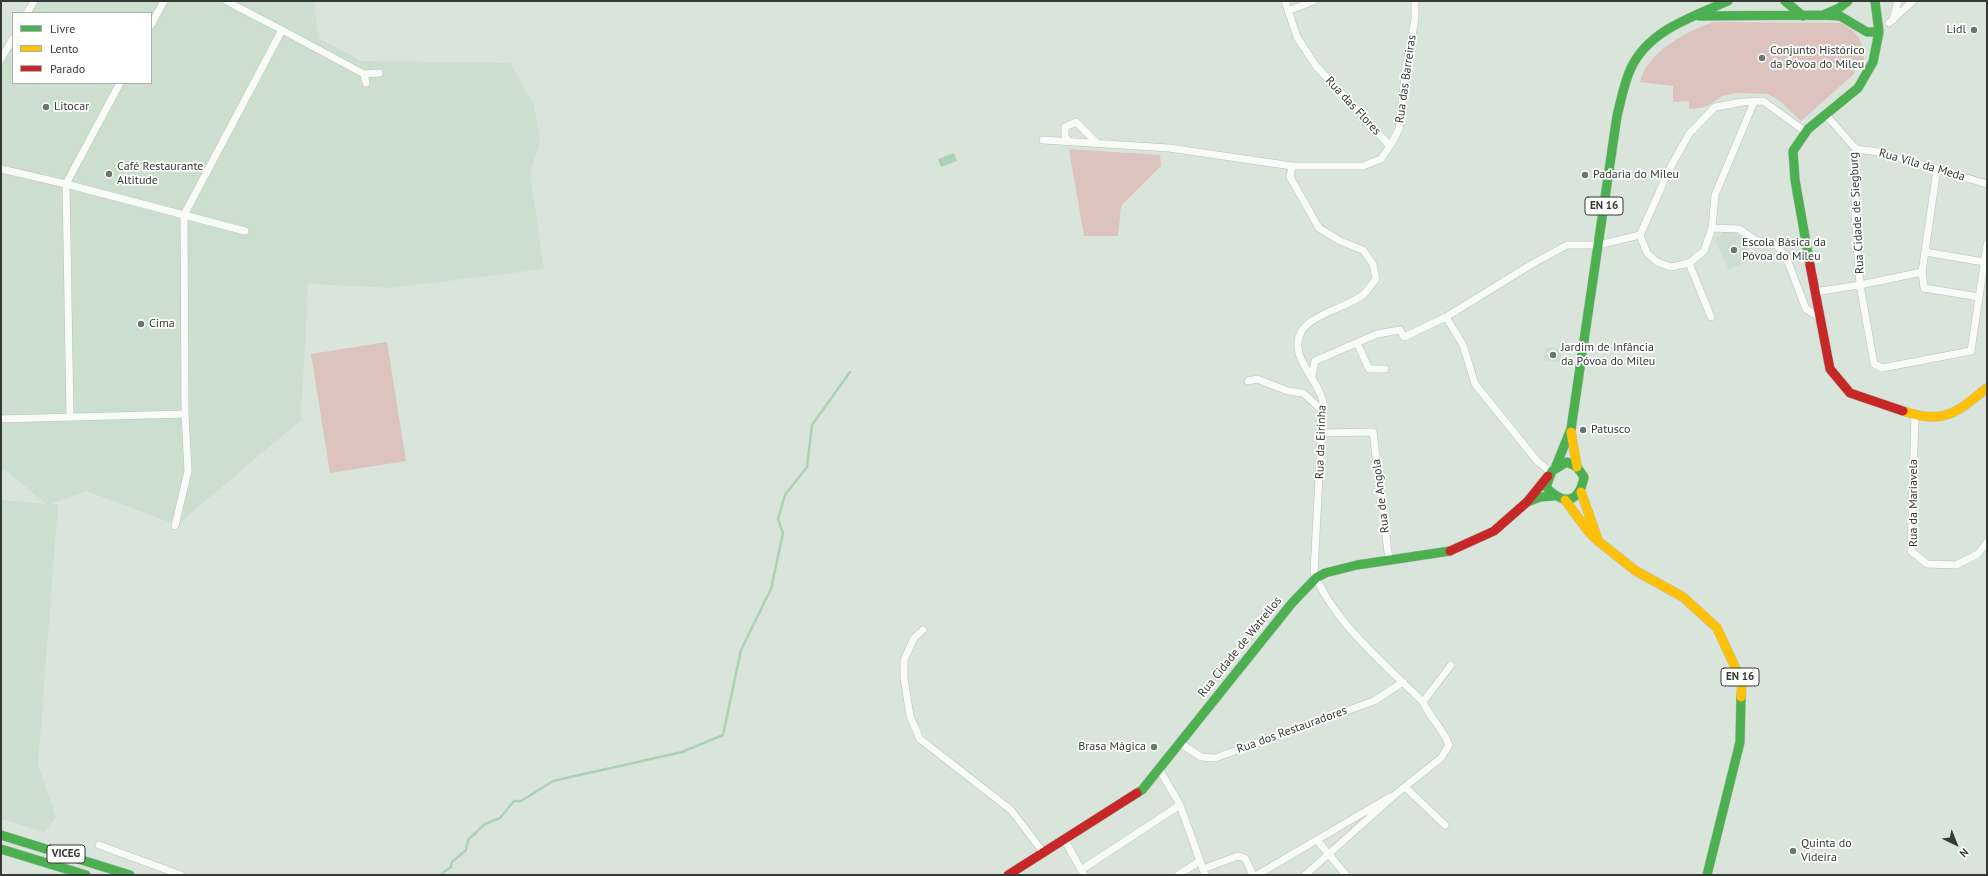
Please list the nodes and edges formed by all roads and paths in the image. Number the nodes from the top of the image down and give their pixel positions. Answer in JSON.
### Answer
{"nodes":[{"id":1,"x":34,"y":1,"type":"edge"},
{"id":2,"x":164,"y":1,"type":"edge"},
{"id":3,"x":226,"y":1,"type":"edge"},
{"id":4,"x":1285,"y":1,"type":"edge"},
{"id":5,"x":1313,"y":1,"type":"edge"},
{"id":6,"x":1415,"y":1,"type":"edge"},
{"id":7,"x":1728,"y":1,"type":"edge"},
{"id":8,"x":1786,"y":1,"type":"edge"},
{"id":9,"x":1837,"y":1,"type":"edge"},
{"id":10,"x":1848,"y":1,"type":"edge"},
{"id":11,"x":1875,"y":1,"type":"edge"},
{"id":12,"x":1898,"y":1,"type":"edge"},
{"id":13,"x":1913,"y":1,"type":"edge"},
{"id":14,"x":1793,"y":9,"type":"junction"},
{"id":15,"x":1288,"y":11,"type":"junction"},
{"id":16,"x":28,"y":12,"type":"edge"},
{"id":17,"x":1823,"y":15,"type":"junction"},
{"id":18,"x":1695,"y":16,"type":"junction"},
{"id":19,"x":1803,"y":16,"type":"junction"},
{"id":20,"x":152,"y":23,"type":"edge"},
{"id":21,"x":282,"y":30,"type":"junction"},
{"id":22,"x":1879,"y":32,"type":"junction"},
{"id":23,"x":12,"y":40,"type":"edge"},
{"id":24,"x":1,"y":59,"type":"edge"},
{"id":25,"x":379,"y":73,"type":"dead end"},
{"id":26,"x":364,"y":74,"type":"junction"},
{"id":27,"x":366,"y":83,"type":"dead end"},
{"id":28,"x":119,"y":84,"type":"edge"},
{"id":29,"x":1754,"y":102,"type":"junction"},
{"id":30,"x":1826,"y":115,"type":"junction"},
{"id":31,"x":1806,"y":132,"type":"junction"},
{"id":32,"x":1043,"y":140,"type":"dead end"},
{"id":33,"x":1068,"y":141,"type":"junction"},
{"id":34,"x":1097,"y":143,"type":"junction"},
{"id":35,"x":1390,"y":146,"type":"junction"},
{"id":36,"x":1856,"y":149,"type":"junction"},
{"id":37,"x":1292,"y":166,"type":"junction"},
{"id":38,"x":1,"y":169,"type":"edge"},
{"id":39,"x":1937,"y":169,"type":"junction"},
{"id":40,"x":66,"y":184,"type":"junction"},
{"id":41,"x":1987,"y":184,"type":"edge"},
{"id":42,"x":184,"y":215,"type":"junction"},
{"id":43,"x":1712,"y":228,"type":"junction"},
{"id":44,"x":245,"y":231,"type":"dead end"},
{"id":45,"x":1640,"y":235,"type":"junction"},
{"id":46,"x":1987,"y":244,"type":"edge"},
{"id":47,"x":1598,"y":245,"type":"junction"},
{"id":48,"x":1925,"y":252,"type":"junction"},
{"id":49,"x":1984,"y":262,"type":"junction"},
{"id":50,"x":1690,"y":263,"type":"junction"},
{"id":51,"x":1922,"y":272,"type":"junction"},
{"id":52,"x":1860,"y":285,"type":"junction"},
{"id":53,"x":1814,"y":292,"type":"junction"},
{"id":54,"x":1979,"y":297,"type":"junction"},
{"id":55,"x":1446,"y":317,"type":"junction"},
{"id":56,"x":1711,"y":317,"type":"dead end"},
{"id":57,"x":1819,"y":317,"type":"junction"},
{"id":58,"x":1357,"y":343,"type":"junction"},
{"id":59,"x":1385,"y":369,"type":"dead end"},
{"id":60,"x":1312,"y":376,"type":"junction"},
{"id":61,"x":1248,"y":381,"type":"dead end"},
{"id":62,"x":1987,"y":388,"type":"edge"},
{"id":63,"x":1323,"y":410,"type":"junction"},
{"id":64,"x":185,"y":414,"type":"junction"},
{"id":65,"x":1915,"y":415,"type":"junction"},
{"id":66,"x":70,"y":417,"type":"junction"},
{"id":67,"x":1,"y":419,"type":"edge"},
{"id":68,"x":1571,"y":430,"type":"junction"},
{"id":69,"x":1322,"y":434,"type":"junction"},
{"id":70,"x":1577,"y":467,"type":"junction"},
{"id":71,"x":1551,"y":471,"type":"junction"},
{"id":72,"x":1581,"y":492,"type":"junction"},
{"id":73,"x":1553,"y":496,"type":"junction"},
{"id":74,"x":1565,"y":500,"type":"junction"},
{"id":75,"x":1527,"y":502,"type":"junction"},
{"id":76,"x":175,"y":526,"type":"dead end"},
{"id":77,"x":1598,"y":541,"type":"junction"},
{"id":78,"x":1987,"y":542,"type":"edge"},
{"id":79,"x":1389,"y":560,"type":"junction"},
{"id":80,"x":1315,"y":564,"type":"junction"},
{"id":81,"x":1325,"y":573,"type":"junction"},
{"id":82,"x":1316,"y":578,"type":"junction"},
{"id":83,"x":923,"y":630,"type":"dead end"},
{"id":84,"x":1450,"y":665,"type":"dead end"},
{"id":85,"x":1403,"y":682,"type":"junction"},
{"id":86,"x":1423,"y":702,"type":"junction"},
{"id":87,"x":1180,"y":743,"type":"junction"},
{"id":88,"x":1159,"y":769,"type":"junction"},
{"id":89,"x":1406,"y":788,"type":"junction"},
{"id":90,"x":1397,"y":793,"type":"junction"},
{"id":91,"x":1180,"y":805,"type":"junction"},
{"id":92,"x":1445,"y":825,"type":"dead end"},
{"id":93,"x":1,"y":835,"type":"edge"},
{"id":94,"x":1064,"y":839,"type":"junction"},
{"id":95,"x":1317,"y":840,"type":"junction"},
{"id":96,"x":99,"y":845,"type":"dead end"},
{"id":97,"x":1,"y":849,"type":"edge"},
{"id":98,"x":1043,"y":852,"type":"junction"},
{"id":99,"x":1328,"y":855,"type":"junction"},
{"id":100,"x":1200,"y":861,"type":"junction"},
{"id":101,"x":1204,"y":872,"type":"edge"},
{"id":102,"x":1083,"y":873,"type":"edge"},
{"id":103,"x":86,"y":875,"type":"edge"},
{"id":104,"x":130,"y":875,"type":"edge"},
{"id":105,"x":181,"y":875,"type":"edge"},
{"id":106,"x":1008,"y":875,"type":"edge"},
{"id":107,"x":1178,"y":875,"type":"edge"},
{"id":108,"x":1253,"y":875,"type":"edge"},
{"id":109,"x":1257,"y":875,"type":"edge"},
{"id":110,"x":1306,"y":875,"type":"edge"},
{"id":111,"x":1346,"y":875,"type":"edge"},
{"id":112,"x":1707,"y":875,"type":"edge"}],
"edges":[{"from":1,"to":16,"type":"street"},
{"from":2,"to":20,"type":"street"},
{"from":3,"to":21,"type":"street"},
{"from":4,"to":15,"type":"street","name":"Rua das Flores"},
{"from":5,"to":15,"type":"street"},
{"from":6,"to":35,"type":"street","name":"Rua das Barreiras"},
{"from":7,"to":18,"type":"main road","number":"EN 16"},
{"from":8,"to":14,"type":"main road"},
{"from":9,"to":14,"type":"main road"},
{"from":10,"to":17,"type":"main road","number":"EN 16"},
{"from":11,"to":22,"type":"main road"},
{"from":12,"to":13,"type":"street"},
{"from":14,"to":19,"type":"main road"},
{"from":15,"to":35,"type":"street","name":"Rua das Flores"},
{"from":17,"to":19,"type":"main road","number":"EN 16"},
{"from":17,"to":22,"type":"main road"},
{"from":18,"to":19,"type":"main road","number":"EN 16"},
{"from":18,"to":47,"type":"main road","number":"EN 16"},
{"from":21,"to":26,"type":"street"},
{"from":21,"to":42,"type":"street"},
{"from":22,"to":30,"type":"main road"},
{"from":23,"to":24,"type":"street"},
{"from":25,"to":26,"type":"street"},
{"from":26,"to":27,"type":"street"},
{"from":28,"to":40,"type":"street"},
{"from":29,"to":31,"type":"street"},
{"from":29,"to":43,"type":"street"},
{"from":29,"to":45,"type":"street"},
{"from":30,"to":31,"type":"main road"},
{"from":30,"to":36,"type":"street","name":"Rua Cidade de Siegburg"},
{"from":31,"to":53,"type":"main road"},
{"from":32,"to":33,"type":"street","name":"Rua das Barreiras"},
{"from":33,"to":34,"type":"street","name":"Rua das Barreiras"},
{"from":33,"to":34,"type":"street"},
{"from":34,"to":37,"type":"street","name":"Rua das Barreiras"},
{"from":35,"to":37,"type":"street","name":"Rua das Barreiras"},
{"from":36,"to":39,"type":"street","name":"Rua Vila da Meda"},
{"from":36,"to":52,"type":"street","name":"Rua Cidade de Siegburg"},
{"from":37,"to":60,"type":"street","name":"Rua da Eirinha"},
{"from":38,"to":40,"type":"street"},
{"from":39,"to":41,"type":"street","name":"Rua Vila da Meda"},
{"from":39,"to":48,"type":"street"},
{"from":40,"to":42,"type":"street"},
{"from":40,"to":66,"type":"street"},
{"from":42,"to":44,"type":"street"},
{"from":42,"to":64,"type":"street"},
{"from":43,"to":50,"type":"street"},
{"from":43,"to":57,"type":"street"},
{"from":45,"to":47,"type":"street"},
{"from":45,"to":50,"type":"street"},
{"from":46,"to":49,"type":"street"},
{"from":47,"to":55,"type":"street"},
{"from":47,"to":68,"type":"main road","number":"EN 16"},
{"from":48,"to":49,"type":"street"},
{"from":48,"to":51,"type":"street"},
{"from":49,"to":54,"type":"street"},
{"from":50,"to":56,"type":"street"},
{"from":51,"to":52,"type":"street"},
{"from":51,"to":54,"type":"street"},
{"from":52,"to":53,"type":"street"},
{"from":52,"to":54,"type":"street","name":"Rua Cidade de Siegburg"},
{"from":53,"to":57,"type":"main road"},
{"from":55,"to":58,"type":"street"},
{"from":55,"to":71,"type":"street"},
{"from":57,"to":65,"type":"main road"},
{"from":58,"to":59,"type":"street"},
{"from":58,"to":60,"type":"street"},
{"from":60,"to":63,"type":"street","name":"Rua da Eirinha"},
{"from":61,"to":63,"type":"street"},
{"from":62,"to":65,"type":"main road"},
{"from":63,"to":69,"type":"street","name":"Rua da Eirinha"},
{"from":64,"to":66,"type":"street"},
{"from":64,"to":76,"type":"street"},
{"from":65,"to":78,"type":"street","name":"Rua da Mariavela"},
{"from":66,"to":67,"type":"street"},
{"from":68,"to":70,"type":"main road","number":"EN 16"},
{"from":68,"to":71,"type":"main road","number":"EN 16"},
{"from":69,"to":79,"type":"street","name":"Rua de Angola"},
{"from":69,"to":80,"type":"street","name":"Rua da Eirinha"},
{"from":70,"to":71,"type":"main road"},
{"from":70,"to":72,"type":"main road","number":"EN 16"},
{"from":71,"to":73,"type":"main road"},
{"from":71,"to":75,"type":"main road","name":"Rua Cidade de Watrellos"},
{"from":72,"to":74,"type":"main road"},
{"from":72,"to":77,"type":"main road","number":"EN 16"},
{"from":73,"to":74,"type":"main road"},
{"from":73,"to":75,"type":"main road","name":"Rua Cidade de Watrellos"},
{"from":74,"to":77,"type":"main road","number":"EN 16"},
{"from":75,"to":79,"type":"main road","name":"Rua Cidade de Watrellos"},
{"from":77,"to":112,"type":"main road","number":"EN 16"},
{"from":79,"to":81,"type":"main road","name":"Rua Cidade de Watrellos"},
{"from":80,"to":81,"type":"street"},
{"from":80,"to":82,"type":"street","name":"Rua da Eirinha"},
{"from":81,"to":82,"type":"main road","name":"Rua Cidade de Watrellos"},
{"from":82,"to":85,"type":"street"},
{"from":82,"to":87,"type":"main road","name":"Rua Cidade de Watrellos"},
{"from":83,"to":98,"type":"street"},
{"from":84,"to":86,"type":"street"},
{"from":85,"to":86,"type":"street"},
{"from":85,"to":87,"type":"street","name":"Rua dos Restauradores"},
{"from":86,"to":89,"type":"street"},
{"from":87,"to":88,"type":"main road","name":"Rua Cidade de Watrellos"},
{"from":88,"to":91,"type":"street"},
{"from":88,"to":94,"type":"main road","name":"Rua Cidade de Watrellos"},
{"from":89,"to":90,"type":"street"},
{"from":89,"to":92,"type":"street"},
{"from":90,"to":95,"type":"street"},
{"from":90,"to":99,"type":"street"},
{"from":91,"to":100,"type":"street"},
{"from":91,"to":102,"type":"street"},
{"from":93,"to":104,"type":"main road","number":"VICEG"},
{"from":94,"to":98,"type":"main road","name":"Rua Cidade de Watrellos"},
{"from":94,"to":102,"type":"street"},
{"from":95,"to":99,"type":"street"},
{"from":95,"to":109,"type":"street"},
{"from":96,"to":105,"type":"street"},
{"from":97,"to":103,"type":"main road","number":"VICEG"},
{"from":98,"to":106,"type":"main road","name":"Rua Cidade de Watrellos"},
{"from":99,"to":110,"type":"street"},
{"from":99,"to":111,"type":"street"},
{"from":100,"to":101,"type":"street"},
{"from":100,"to":107,"type":"street"},
{"from":101,"to":108,"type":"street"}]}
